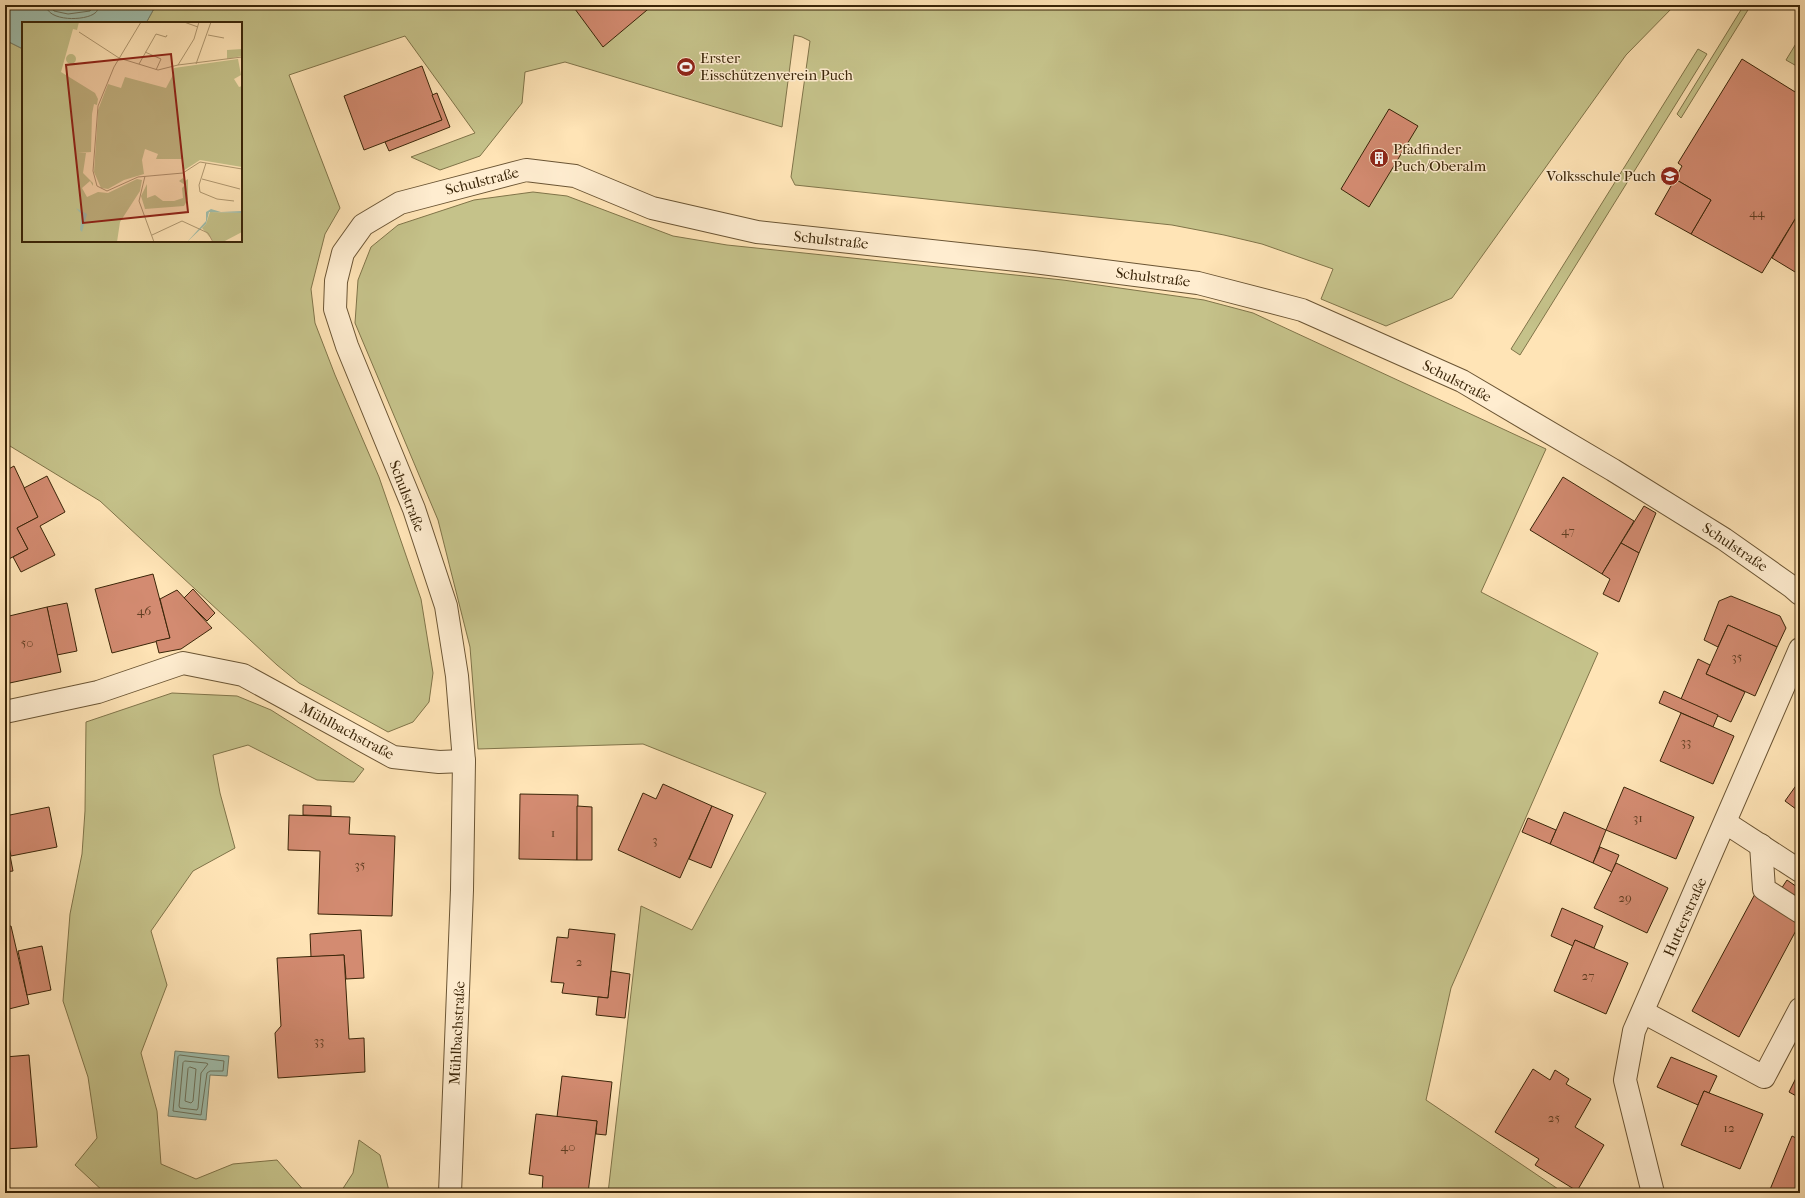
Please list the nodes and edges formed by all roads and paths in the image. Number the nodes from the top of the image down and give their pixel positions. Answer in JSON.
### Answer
{"nodes":[{"id":1,"x":1800,"y":594,"type":"edge"},
{"id":2,"x":1800,"y":649,"type":"edge"},
{"id":3,"x":5,"y":712,"type":"edge"},
{"id":4,"x":464,"y":761,"type":"junction"},
{"id":5,"x":1726,"y":822,"type":"junction"},
{"id":6,"x":1762,"y":845,"type":"junction"},
{"id":7,"x":1800,"y":871,"type":"edge"},
{"id":8,"x":1800,"y":912,"type":"edge"},
{"id":9,"x":1800,"y":1009,"type":"edge"},
{"id":10,"x":1643,"y":1012,"type":"junction"},
{"id":11,"x":450,"y":1193,"type":"edge"},
{"id":12,"x":1653,"y":1193,"type":"edge"}],
"edges":[{"from":1,"to":4,"type":"street","name":"Schulstraße"},
{"from":2,"to":5,"type":"street","name":"Hutterstraße"},
{"from":3,"to":4,"type":"street","name":"Mühlbachstraße"},
{"from":4,"to":11,"type":"street","name":"Mühlbachstraße"},
{"from":5,"to":6,"type":"street"},
{"from":5,"to":10,"type":"street","name":"Hutterstraße"},
{"from":6,"to":7,"type":"street"},
{"from":6,"to":8,"type":"street"},
{"from":9,"to":10,"type":"street"},
{"from":10,"to":12,"type":"street","name":"Hutterstraße"}]}
